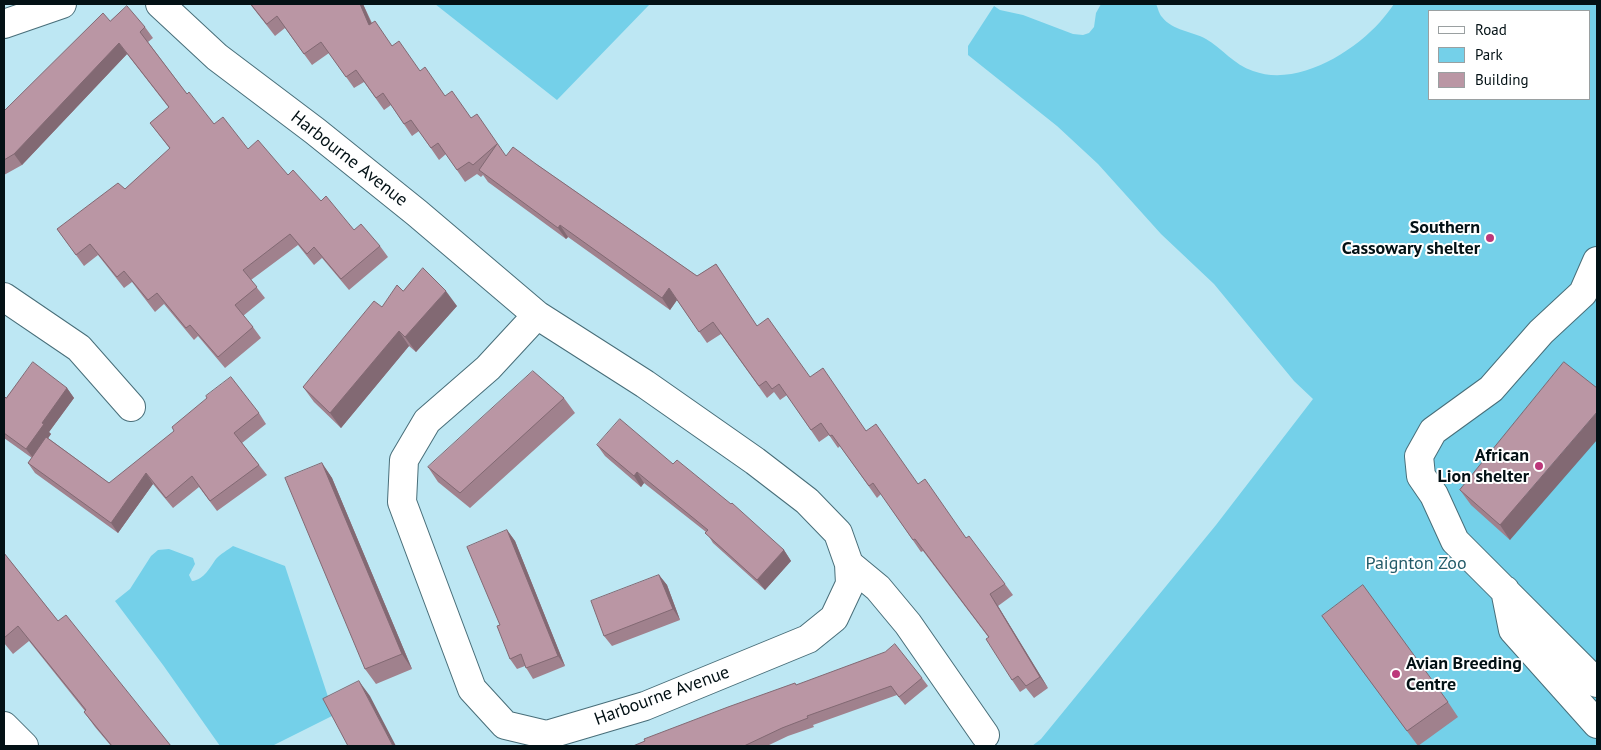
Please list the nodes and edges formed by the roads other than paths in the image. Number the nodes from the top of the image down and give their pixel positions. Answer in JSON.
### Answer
{"nodes":[{"id":1,"x":62,"y":4,"type":"edge"},
{"id":2,"x":160,"y":4,"type":"edge"},
{"id":3,"x":4,"y":24,"type":"edge"},
{"id":4,"x":1597,"y":261,"type":"edge"},
{"id":5,"x":4,"y":297,"type":"edge"},
{"id":6,"x":537,"y":315,"type":"junction"},
{"id":7,"x":131,"y":407,"type":"dead end"},
{"id":8,"x":849,"y":564,"type":"junction"},
{"id":9,"x":1504,"y":590,"type":"junction"},
{"id":10,"x":1597,"y":683,"type":"edge"},
{"id":11,"x":1597,"y":724,"type":"edge"},
{"id":12,"x":4,"y":726,"type":"edge"},
{"id":13,"x":985,"y":735,"type":"dead end"},
{"id":14,"x":24,"y":746,"type":"edge"}],
"edges":[{"from":1,"to":3,"type":"street"},
{"from":2,"to":6,"type":"street","name":"Harbourne Avenue"},
{"from":4,"to":9,"type":"street"},
{"from":5,"to":7,"type":"street"},
{"from":6,"to":8,"type":"street","name":"Harbourne Avenue"},
{"from":6,"to":8,"type":"street","name":"Harbourne Avenue"},
{"from":8,"to":13,"type":"street"},
{"from":9,"to":10,"type":"street"},
{"from":9,"to":11,"type":"street"},
{"from":12,"to":14,"type":"street"}]}
